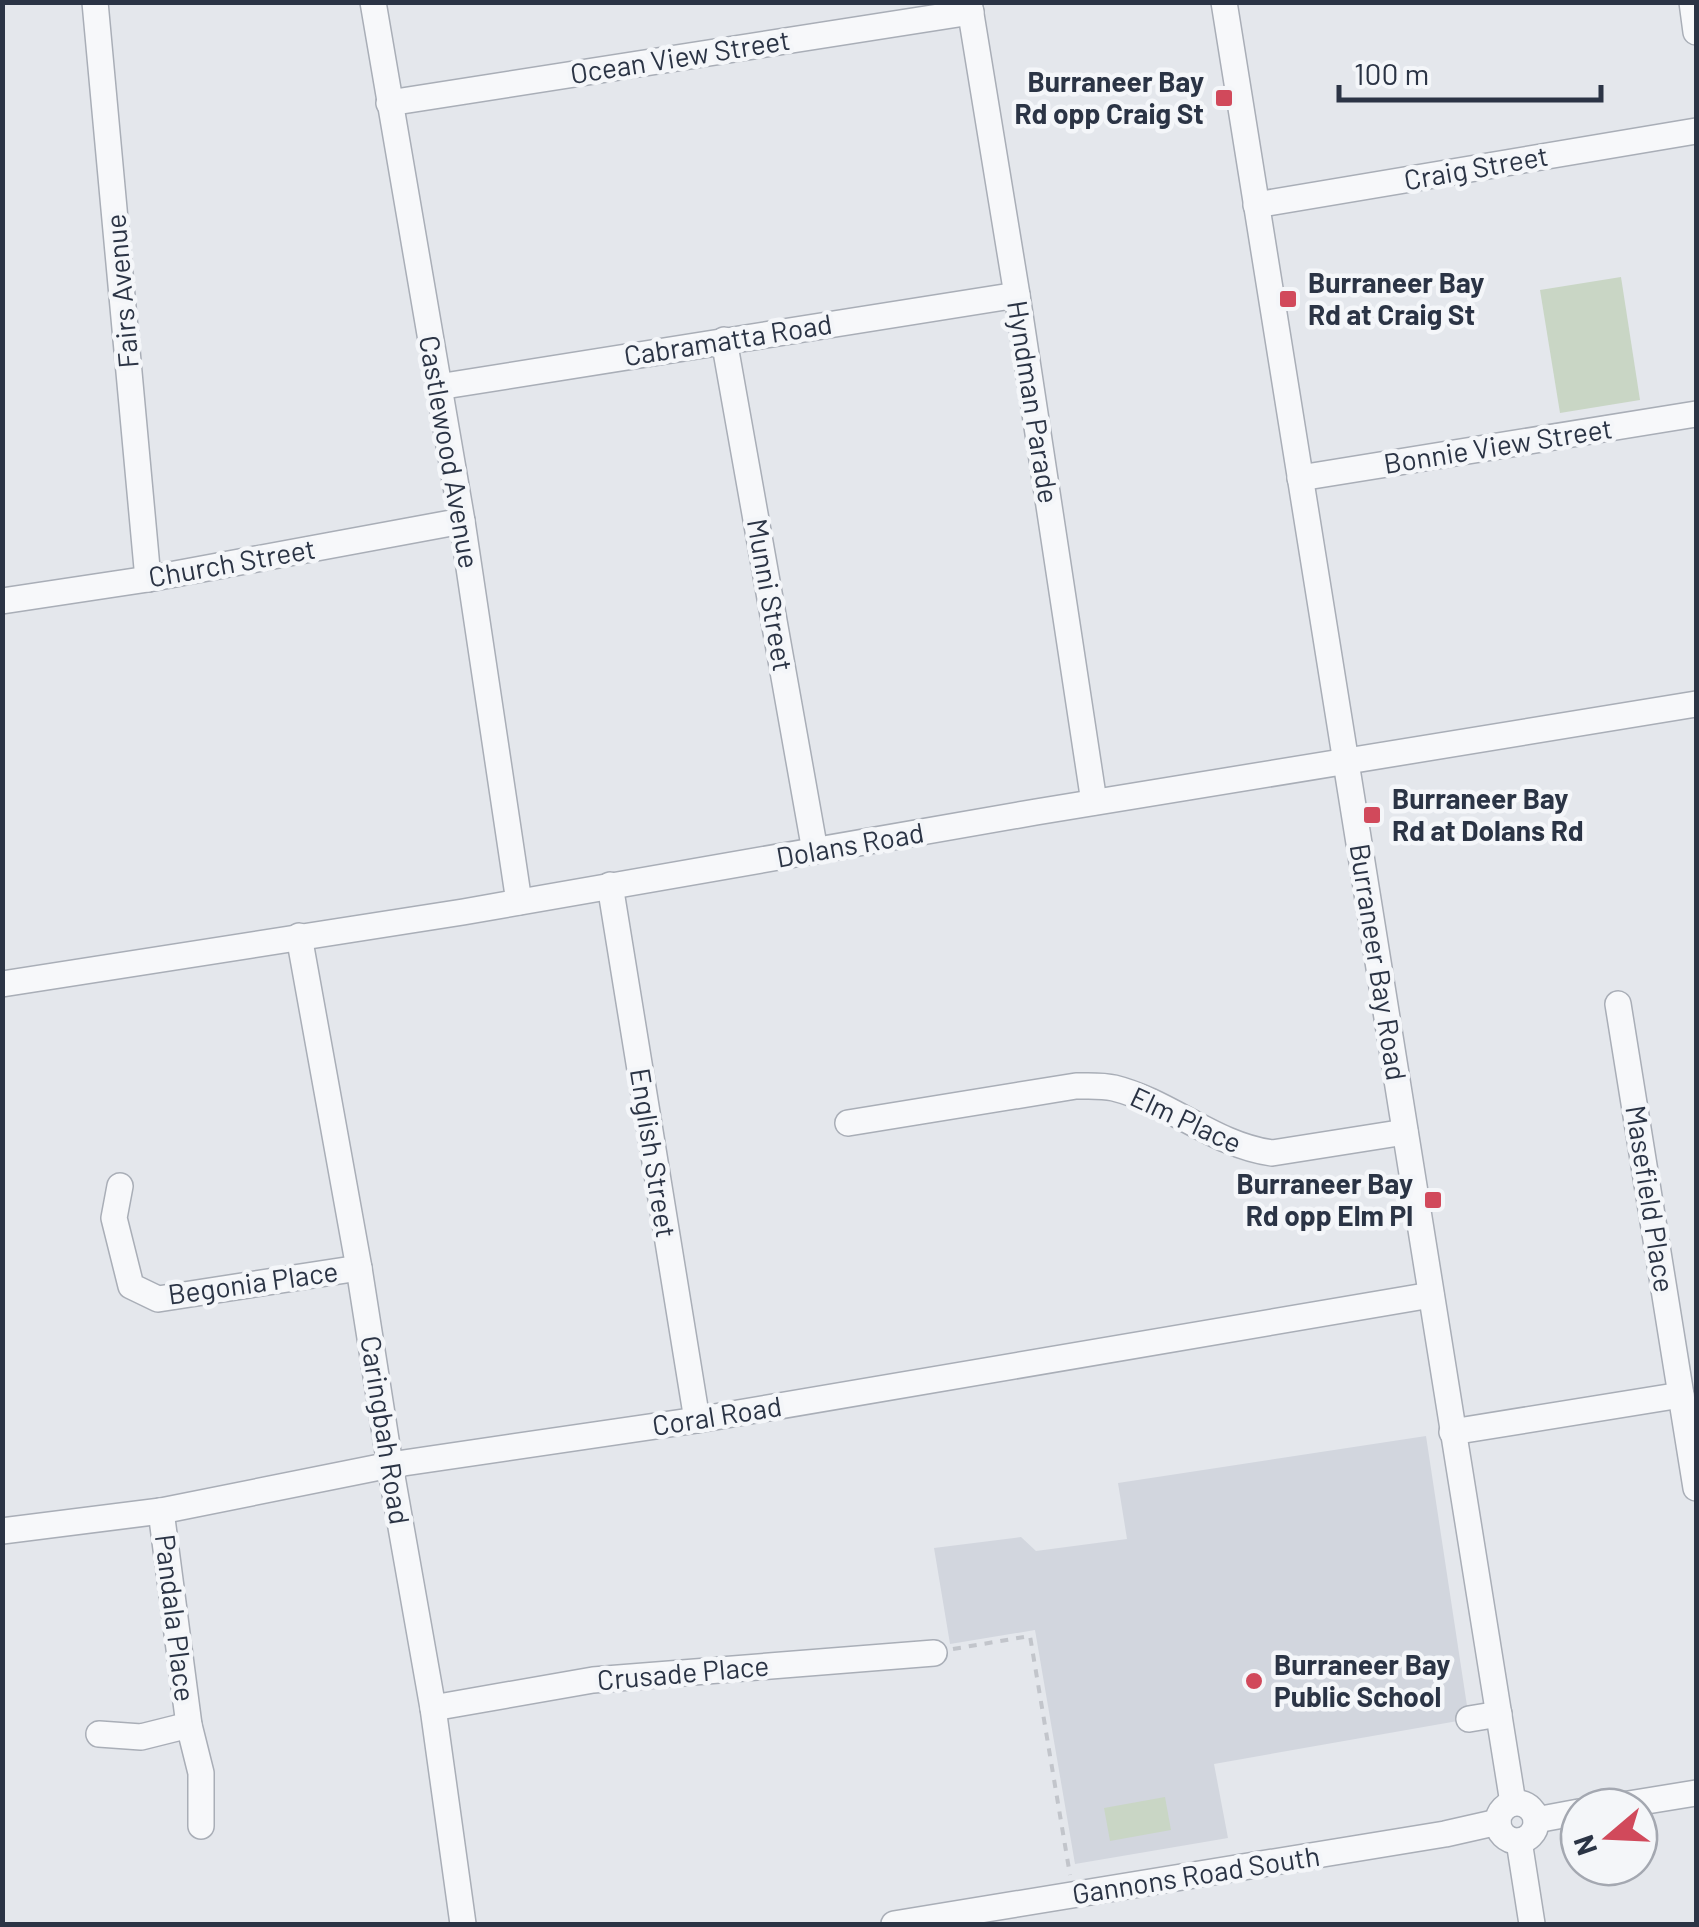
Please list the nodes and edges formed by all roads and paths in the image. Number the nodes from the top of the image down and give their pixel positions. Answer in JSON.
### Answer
{"nodes":[{"id":1,"x":95,"y":2,"type":"edge"},
{"id":2,"x":373,"y":2,"type":"edge"},
{"id":3,"x":1224,"y":2,"type":"edge"},
{"id":4,"x":1692,"y":2,"type":"edge"},
{"id":5,"x":970,"y":7,"type":"edge"},
{"id":6,"x":1696,"y":30,"type":"edge"},
{"id":7,"x":389,"y":103,"type":"junction"},
{"id":8,"x":1696,"y":131,"type":"edge"},
{"id":9,"x":1256,"y":205,"type":"junction"},
{"id":10,"x":1017,"y":295,"type":"junction"},
{"id":11,"x":724,"y":340,"type":"junction"},
{"id":12,"x":438,"y":386,"type":"junction"},
{"id":13,"x":1696,"y":414,"type":"edge"},
{"id":14,"x":1300,"y":478,"type":"junction"},
{"id":15,"x":462,"y":520,"type":"junction"},
{"id":16,"x":148,"y":579,"type":"junction"},
{"id":17,"x":2,"y":602,"type":"edge"},
{"id":18,"x":1696,"y":704,"type":"edge"},
{"id":19,"x":1346,"y":762,"type":"junction"},
{"id":20,"x":1094,"y":802,"type":"junction"},
{"id":21,"x":815,"y":851,"type":"junction"},
{"id":22,"x":610,"y":886,"type":"junction"},
{"id":23,"x":520,"y":902,"type":"junction"},
{"id":24,"x":298,"y":936,"type":"junction"},
{"id":25,"x":2,"y":984,"type":"edge"},
{"id":26,"x":1618,"y":1004,"type":"dead end"},
{"id":27,"x":848,"y":1123,"type":"dead end"},
{"id":28,"x":1405,"y":1132,"type":"junction"},
{"id":29,"x":120,"y":1186,"type":"dead end"},
{"id":30,"x":360,"y":1268,"type":"junction"},
{"id":31,"x":1430,"y":1295,"type":"junction"},
{"id":32,"x":1681,"y":1394,"type":"junction"},
{"id":33,"x":696,"y":1420,"type":"junction"},
{"id":34,"x":1452,"y":1432,"type":"junction"},
{"id":35,"x":390,"y":1464,"type":"junction"},
{"id":36,"x":1696,"y":1488,"type":"edge"},
{"id":37,"x":162,"y":1511,"type":"junction"},
{"id":38,"x":2,"y":1531,"type":"edge"},
{"id":39,"x":934,"y":1653,"type":"joint"},
{"id":40,"x":433,"y":1708,"type":"junction"},
{"id":41,"x":1498,"y":1714,"type":"junction"},
{"id":42,"x":1470,"y":1719,"type":"dead end"},
{"id":43,"x":189,"y":1725,"type":"junction"},
{"id":44,"x":99,"y":1734,"type":"dead end"},
{"id":45,"x":1696,"y":1792,"type":"edge"},
{"id":46,"x":1659,"y":1798,"type":"edge"},
{"id":47,"x":1505,"y":1813,"type":"junction"},
{"id":48,"x":1559,"y":1816,"type":"edge"},
{"id":49,"x":1536,"y":1820,"type":"junction"},
{"id":50,"x":201,"y":1826,"type":"dead end"},
{"id":51,"x":1519,"y":1841,"type":"junction"},
{"id":52,"x":1074,"y":1894,"type":"junction"},
{"id":53,"x":463,"y":1924,"type":"edge"},
{"id":54,"x":894,"y":1924,"type":"edge"},
{"id":55,"x":1532,"y":1924,"type":"edge"}],
"edges":[{"from":1,"to":16,"type":"street","name":"Fairs Avenue"},
{"from":2,"to":7,"type":"street","name":"Castlewood Avenue"},
{"from":3,"to":9,"type":"street","name":"Burraneer Bay Road"},
{"from":4,"to":6,"type":"street"},
{"from":5,"to":7,"type":"street","name":"Ocean View Street"},
{"from":5,"to":10,"type":"street","name":"Hyndman Parade"},
{"from":7,"to":12,"type":"street","name":"Castlewood Avenue"},
{"from":8,"to":9,"type":"street","name":"Craig Street"},
{"from":9,"to":14,"type":"street","name":"Burraneer Bay Road"},
{"from":10,"to":11,"type":"street","name":"Cabramatta Road"},
{"from":10,"to":20,"type":"street","name":"Hyndman Parade"},
{"from":11,"to":12,"type":"street","name":"Cabramatta Road"},
{"from":11,"to":21,"type":"street","name":"Munni Street"},
{"from":12,"to":15,"type":"street","name":"Castlewood Avenue"},
{"from":13,"to":14,"type":"street","name":"Bonnie View Street"},
{"from":14,"to":19,"type":"street","name":"Burraneer Bay Road"},
{"from":15,"to":16,"type":"street","name":"Church Street"},
{"from":15,"to":23,"type":"street","name":"Castlewood Avenue"},
{"from":16,"to":17,"type":"street","name":"Church Street"},
{"from":18,"to":19,"type":"street","name":"Dolans Road"},
{"from":19,"to":20,"type":"street","name":"Dolans Road"},
{"from":19,"to":28,"type":"street","name":"Burraneer Bay Road"},
{"from":20,"to":21,"type":"street","name":"Dolans Road"},
{"from":21,"to":22,"type":"street","name":"Dolans Road"},
{"from":22,"to":23,"type":"street","name":"Dolans Road"},
{"from":22,"to":33,"type":"street","name":"English Street"},
{"from":23,"to":24,"type":"street","name":"Dolans Road"},
{"from":24,"to":25,"type":"street","name":"Dolans Road"},
{"from":24,"to":30,"type":"street","name":"Caringbah Road"},
{"from":26,"to":32,"type":"street","name":"Masefield Place"},
{"from":27,"to":28,"type":"street","name":"Elm Place"},
{"from":28,"to":31,"type":"street","name":"Burraneer Bay Road"},
{"from":29,"to":30,"type":"street","name":"Begonia Place"},
{"from":30,"to":35,"type":"street","name":"Caringbah Road"},
{"from":31,"to":33,"type":"street","name":"Coral Road"},
{"from":31,"to":34,"type":"street","name":"Burraneer Bay Road"},
{"from":32,"to":34,"type":"street"},
{"from":32,"to":36,"type":"street","name":"Masefield Place"},
{"from":33,"to":35,"type":"street","name":"Coral Road"},
{"from":34,"to":41,"type":"street","name":"Burraneer Bay Road"},
{"from":35,"to":37,"type":"street","name":"Coral Road"},
{"from":35,"to":40,"type":"street","name":"Caringbah Road"},
{"from":37,"to":38,"type":"street","name":"Coral Road"},
{"from":37,"to":43,"type":"street","name":"Pandala Place"},
{"from":39,"to":40,"type":"street","name":"Crusade Place"},
{"from":39,"to":52,"type":"path"},
{"from":40,"to":53,"type":"street","name":"Caringbah Road"},
{"from":41,"to":42,"type":"street"},
{"from":41,"to":47,"type":"street","name":"Burraneer Bay Road"},
{"from":43,"to":44,"type":"street","name":"Pandala Place"},
{"from":43,"to":50,"type":"street","name":"Pandala Place"},
{"from":45,"to":46,"type":"street"},
{"from":47,"to":49,"type":"street"},
{"from":47,"to":51,"type":"street"},
{"from":47,"to":52,"type":"street","name":"Gannons Road South"},
{"from":48,"to":49,"type":"street"},
{"from":49,"to":51,"type":"street"},
{"from":51,"to":55,"type":"street"},
{"from":52,"to":54,"type":"street","name":"Gannons Road South"}]}
